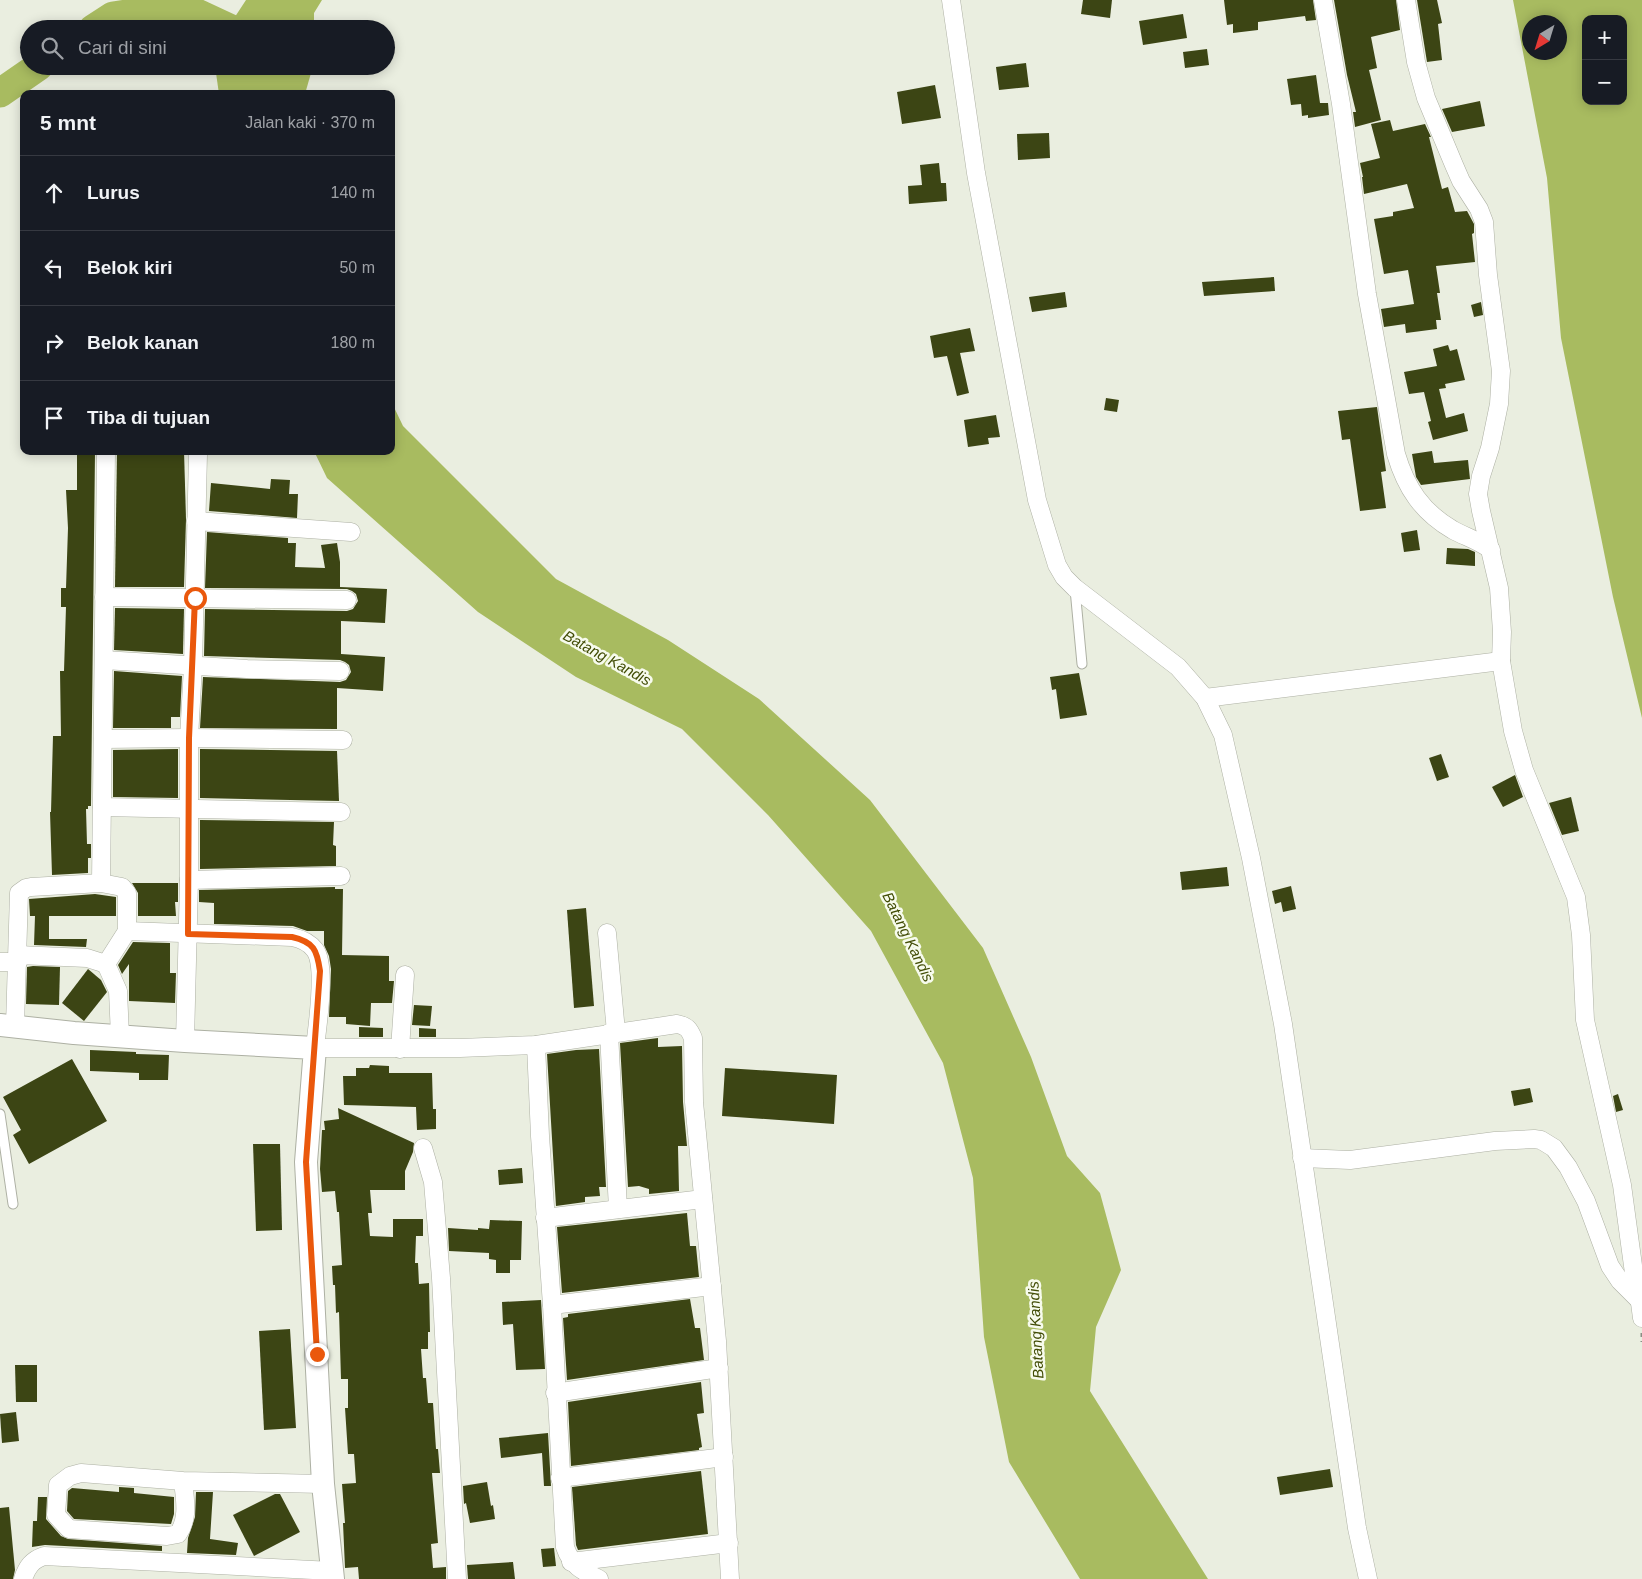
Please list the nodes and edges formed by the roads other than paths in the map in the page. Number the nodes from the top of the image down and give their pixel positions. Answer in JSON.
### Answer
{"nodes":[{"id":1,"x":951,"y":0,"type":"edge"},
{"id":2,"x":1323,"y":0,"type":"edge"},
{"id":3,"x":1406,"y":0,"type":"edge"},
{"id":4,"x":106,"y":455,"type":"edge"},
{"id":5,"x":198,"y":455,"type":"edge"},
{"id":6,"x":196,"y":521,"type":"junction"},
{"id":7,"x":351,"y":532,"type":"dead end"},
{"id":8,"x":1491,"y":550,"type":"junction"},
{"id":9,"x":1075,"y":588,"type":"junction"},
{"id":10,"x":104,"y":597,"type":"junction"},
{"id":11,"x":195,"y":598,"type":"junction"},
{"id":12,"x":347,"y":600,"type":"dead end"},
{"id":13,"x":104,"y":660,"type":"junction"},
{"id":14,"x":1501,"y":661,"type":"junction"},
{"id":15,"x":1082,"y":664,"type":"dead end"},
{"id":16,"x":193,"y":666,"type":"junction"},
{"id":17,"x":340,"y":671,"type":"dead end"},
{"id":18,"x":1205,"y":698,"type":"junction"},
{"id":19,"x":189,"y":738,"type":"junction"},
{"id":20,"x":104,"y":739,"type":"junction"},
{"id":21,"x":343,"y":740,"type":"dead end"},
{"id":22,"x":102,"y":807,"type":"junction"},
{"id":23,"x":189,"y":809,"type":"junction"},
{"id":24,"x":341,"y":812,"type":"dead end"},
{"id":25,"x":341,"y":876,"type":"dead end"},
{"id":26,"x":189,"y":880,"type":"junction"},
{"id":27,"x":101,"y":883,"type":"junction"},
{"id":28,"x":127,"y":931,"type":"junction"},
{"id":29,"x":607,"y":933,"type":"dead end"},
{"id":30,"x":188,"y":934,"type":"junction"},
{"id":31,"x":18,"y":958,"type":"junction"},
{"id":32,"x":0,"y":962,"type":"edge"},
{"id":33,"x":106,"y":964,"type":"junction"},
{"id":34,"x":405,"y":975,"type":"dead end"},
{"id":35,"x":8,"y":1025,"type":"edge"},
{"id":36,"x":613,"y":1032,"type":"junction"},
{"id":37,"x":120,"y":1036,"type":"junction"},
{"id":38,"x":186,"y":1041,"type":"junction"},
{"id":39,"x":536,"y":1045,"type":"junction"},
{"id":40,"x":315,"y":1048,"type":"junction"},
{"id":41,"x":400,"y":1049,"type":"junction"},
{"id":42,"x":0,"y":1114,"type":"edge"},
{"id":43,"x":423,"y":1148,"type":"dead end"},
{"id":44,"x":1302,"y":1158,"type":"junction"},
{"id":45,"x":703,"y":1199,"type":"junction"},
{"id":46,"x":13,"y":1204,"type":"dead end"},
{"id":47,"x":618,"y":1209,"type":"junction"},
{"id":48,"x":545,"y":1218,"type":"junction"},
{"id":49,"x":712,"y":1286,"type":"junction"},
{"id":50,"x":552,"y":1305,"type":"junction"},
{"id":51,"x":1641,"y":1310,"type":"edge"},
{"id":52,"x":719,"y":1368,"type":"junction"},
{"id":53,"x":555,"y":1393,"type":"junction"},
{"id":54,"x":724,"y":1457,"type":"junction"},
{"id":55,"x":560,"y":1478,"type":"junction"},
{"id":56,"x":183,"y":1481,"type":"junction"},
{"id":57,"x":323,"y":1484,"type":"junction"},
{"id":58,"x":729,"y":1543,"type":"junction"},
{"id":59,"x":571,"y":1562,"type":"junction"},
{"id":60,"x":333,"y":1575,"type":"edge"},
{"id":61,"x":23,"y":1579,"type":"edge"},
{"id":62,"x":457,"y":1579,"type":"edge"},
{"id":63,"x":599,"y":1579,"type":"edge"},
{"id":64,"x":730,"y":1579,"type":"edge"},
{"id":65,"x":1368,"y":1579,"type":"edge"}],
"edges":[{"from":1,"to":9,"type":"street"},
{"from":2,"to":8,"type":"street"},
{"from":3,"to":8,"type":"street"},
{"from":4,"to":10,"type":"street"},
{"from":5,"to":6,"type":"street"},
{"from":6,"to":7,"type":"street"},
{"from":6,"to":11,"type":"street"},
{"from":8,"to":14,"type":"street"},
{"from":9,"to":15,"type":"lane"},
{"from":9,"to":18,"type":"street"},
{"from":10,"to":11,"type":"street"},
{"from":10,"to":13,"type":"street"},
{"from":11,"to":12,"type":"street"},
{"from":11,"to":16,"type":"street"},
{"from":13,"to":16,"type":"street"},
{"from":13,"to":20,"type":"street"},
{"from":14,"to":18,"type":"street"},
{"from":14,"to":51,"type":"street"},
{"from":16,"to":17,"type":"street"},
{"from":16,"to":19,"type":"street"},
{"from":18,"to":44,"type":"street"},
{"from":19,"to":20,"type":"street"},
{"from":19,"to":21,"type":"street"},
{"from":19,"to":23,"type":"street"},
{"from":20,"to":22,"type":"street"},
{"from":22,"to":23,"type":"street"},
{"from":22,"to":27,"type":"street"},
{"from":23,"to":24,"type":"street"},
{"from":23,"to":26,"type":"street"},
{"from":25,"to":26,"type":"street"},
{"from":26,"to":30,"type":"street"},
{"from":27,"to":28,"type":"street"},
{"from":27,"to":31,"type":"street"},
{"from":28,"to":30,"type":"street"},
{"from":28,"to":33,"type":"street"},
{"from":29,"to":36,"type":"street"},
{"from":30,"to":38,"type":"street"},
{"from":30,"to":40,"type":"street"},
{"from":31,"to":32,"type":"street"},
{"from":31,"to":33,"type":"street"},
{"from":31,"to":35,"type":"street"},
{"from":33,"to":37,"type":"street"},
{"from":34,"to":41,"type":"street"},
{"from":35,"to":37,"type":"street"},
{"from":36,"to":39,"type":"street"},
{"from":36,"to":45,"type":"street"},
{"from":36,"to":47,"type":"street"},
{"from":37,"to":38,"type":"street"},
{"from":38,"to":40,"type":"street"},
{"from":39,"to":41,"type":"street"},
{"from":39,"to":48,"type":"street"},
{"from":40,"to":41,"type":"street"},
{"from":40,"to":57,"type":"street"},
{"from":42,"to":46,"type":"lane"},
{"from":43,"to":62,"type":"street"},
{"from":44,"to":51,"type":"street"},
{"from":44,"to":65,"type":"street"},
{"from":45,"to":47,"type":"street"},
{"from":45,"to":49,"type":"street"},
{"from":47,"to":48,"type":"street"},
{"from":48,"to":50,"type":"street"},
{"from":49,"to":50,"type":"street"},
{"from":49,"to":52,"type":"street"},
{"from":50,"to":53,"type":"street"},
{"from":52,"to":53,"type":"street"},
{"from":52,"to":54,"type":"street"},
{"from":53,"to":55,"type":"street"},
{"from":54,"to":55,"type":"street"},
{"from":54,"to":58,"type":"street"},
{"from":55,"to":59,"type":"street"},
{"from":56,"to":56,"type":"street"},
{"from":56,"to":57,"type":"street"},
{"from":57,"to":60,"type":"street"},
{"from":58,"to":59,"type":"street"},
{"from":58,"to":64,"type":"street"},
{"from":59,"to":63,"type":"street"},
{"from":60,"to":61,"type":"street"}]}
